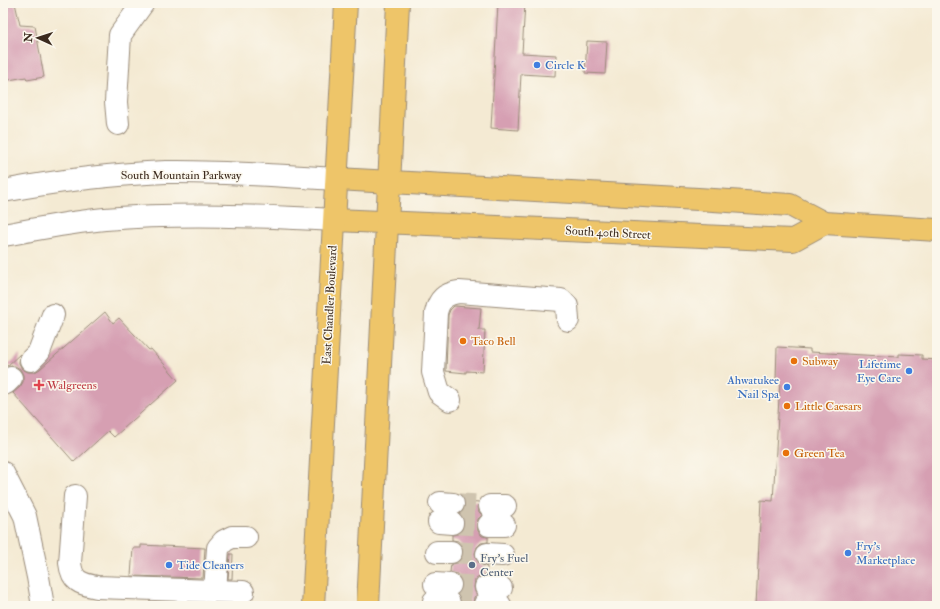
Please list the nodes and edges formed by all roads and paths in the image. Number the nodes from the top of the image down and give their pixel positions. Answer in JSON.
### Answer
{"nodes":[{"id":1,"x":346,"y":3,"type":"edge"},
{"id":2,"x":398,"y":3,"type":"edge"},
{"id":3,"x":138,"y":7,"type":"edge"},
{"id":4,"x":118,"y":124,"type":"dead end"},
{"id":5,"x":337,"y":179,"type":"junction"},
{"id":6,"x":389,"y":182,"type":"junction"},
{"id":7,"x":3,"y":191,"type":"edge"},
{"id":8,"x":335,"y":220,"type":"junction"},
{"id":9,"x":387,"y":222,"type":"junction"},
{"id":10,"x":824,"y":224,"type":"junction"},
{"id":11,"x":937,"y":230,"type":"edge"},
{"id":12,"x":3,"y":235,"type":"edge"},
{"id":13,"x":53,"y":315,"type":"dead end"},
{"id":14,"x":568,"y":320,"type":"dead end"},
{"id":15,"x":31,"y":360,"type":"dead end"},
{"id":16,"x":450,"y":400,"type":"dead end"},
{"id":17,"x":3,"y":473,"type":"edge"},
{"id":18,"x":75,"y":496,"type":"dead end"},
{"id":19,"x":246,"y":537,"type":"dead end"},
{"id":20,"x":215,"y":591,"type":"junction"},
{"id":21,"x":243,"y":592,"type":"dead end"},
{"id":22,"x":43,"y":606,"type":"edge"},
{"id":23,"x":313,"y":606,"type":"edge"},
{"id":24,"x":368,"y":606,"type":"edge"}],
"edges":[{"from":1,"to":5,"type":"main road","name":"East Chandler Boulevard"},
{"from":2,"to":6,"type":"main road"},
{"from":3,"to":4,"type":"street"},
{"from":5,"to":6,"type":"main road"},
{"from":5,"to":7,"type":"street","name":"South Mountain Parkway"},
{"from":5,"to":8,"type":"main road","name":"East Chandler Boulevard"},
{"from":6,"to":9,"type":"main road"},
{"from":6,"to":10,"type":"main road"},
{"from":8,"to":9,"type":"main road","name":"South 40th Street"},
{"from":8,"to":12,"type":"street"},
{"from":8,"to":23,"type":"main road","name":"East Chandler Boulevard"},
{"from":9,"to":10,"type":"main road","name":"South 40th Street"},
{"from":9,"to":24,"type":"main road"},
{"from":10,"to":11,"type":"main road"},
{"from":13,"to":15,"type":"street"},
{"from":14,"to":16,"type":"street"},
{"from":17,"to":22,"type":"street"},
{"from":18,"to":20,"type":"street"},
{"from":19,"to":20,"type":"street"},
{"from":20,"to":21,"type":"street"}]}
